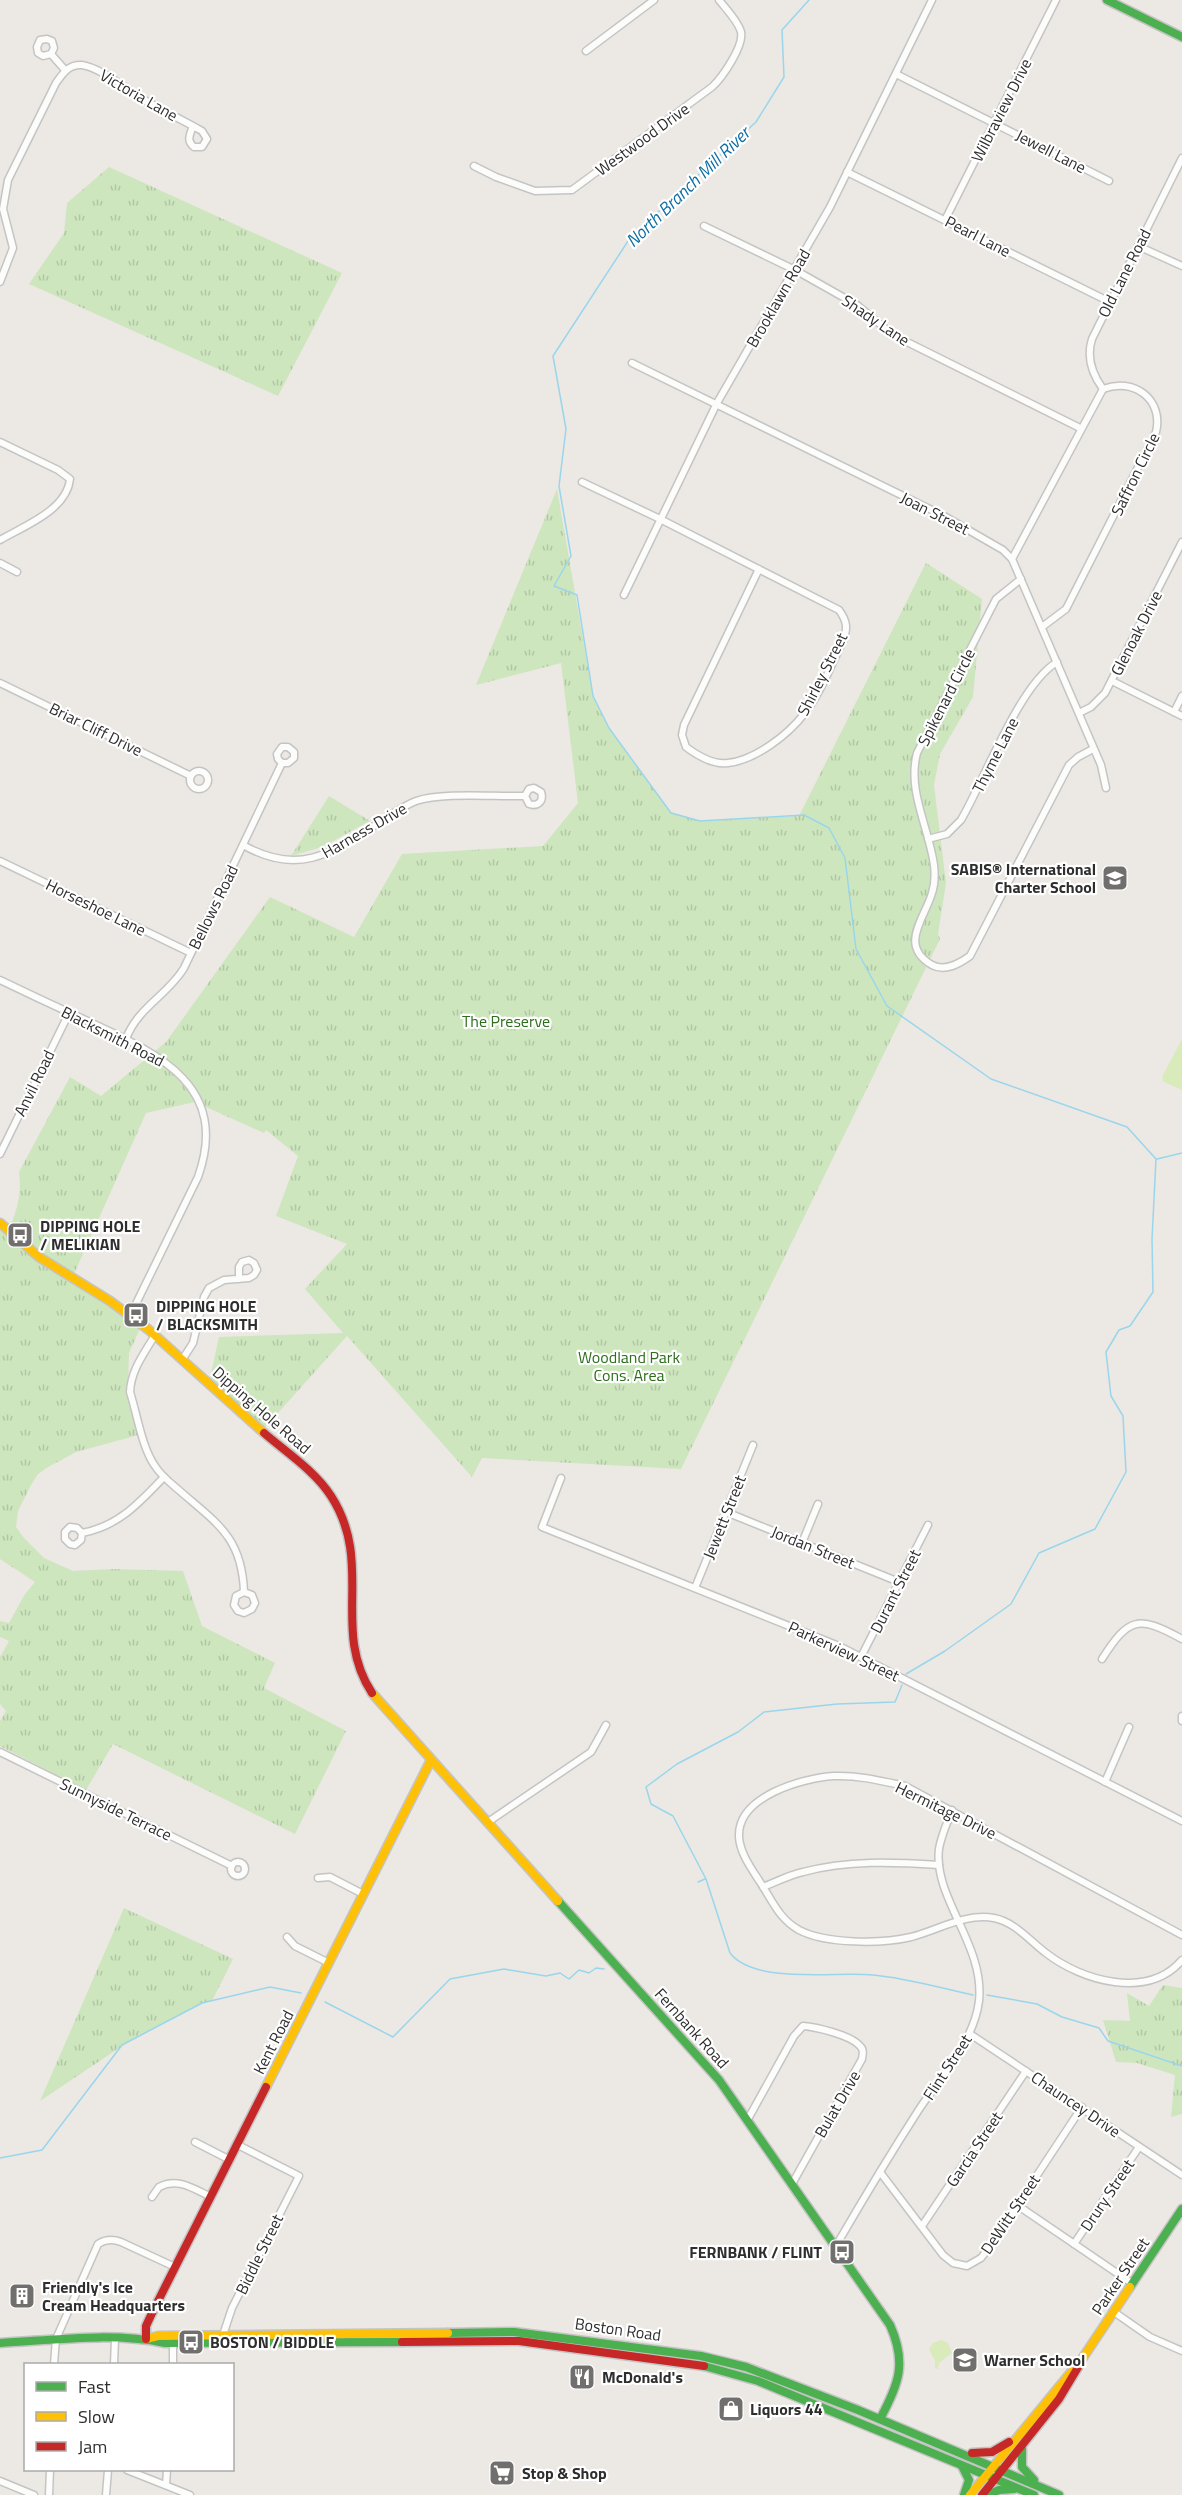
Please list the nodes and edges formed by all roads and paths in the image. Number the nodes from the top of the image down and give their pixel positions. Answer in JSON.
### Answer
{"nodes":[{"id":1,"x":654,"y":0,"type":"edge"},
{"id":2,"x":719,"y":0,"type":"edge"},
{"id":3,"x":932,"y":0,"type":"edge"},
{"id":4,"x":1056,"y":0,"type":"edge"},
{"id":5,"x":1110,"y":1,"type":"edge"},
{"id":6,"x":1182,"y":37,"type":"edge"},
{"id":7,"x":586,"y":51,"type":"dead end"},
{"id":8,"x":51,"y":54,"type":"dead end"},
{"id":9,"x":65,"y":70,"type":"junction"},
{"id":10,"x":896,"y":74,"type":"junction"},
{"id":11,"x":995,"y":123,"type":"junction"},
{"id":12,"x":193,"y":126,"type":"dead end"},
{"id":13,"x":1182,"y":158,"type":"edge"},
{"id":14,"x":474,"y":166,"type":"dead end"},
{"id":15,"x":847,"y":172,"type":"junction"},
{"id":16,"x":1109,"y":181,"type":"dead end"},
{"id":17,"x":945,"y":220,"type":"junction"},
{"id":18,"x":704,"y":226,"type":"dead end"},
{"id":19,"x":1138,"y":246,"type":"junction"},
{"id":20,"x":1182,"y":266,"type":"edge"},
{"id":21,"x":795,"y":270,"type":"junction"},
{"id":22,"x":0,"y":282,"type":"edge"},
{"id":23,"x":1110,"y":302,"type":"junction"},
{"id":24,"x":632,"y":363,"type":"dead end"},
{"id":25,"x":1103,"y":389,"type":"junction"},
{"id":26,"x":717,"y":404,"type":"junction"},
{"id":27,"x":1080,"y":428,"type":"junction"},
{"id":28,"x":0,"y":442,"type":"edge"},
{"id":29,"x":582,"y":482,"type":"dead end"},
{"id":30,"x":660,"y":519,"type":"junction"},
{"id":31,"x":0,"y":540,"type":"edge"},
{"id":32,"x":1182,"y":542,"type":"edge"},
{"id":33,"x":1012,"y":559,"type":"junction"},
{"id":34,"x":0,"y":563,"type":"edge"},
{"id":35,"x":759,"y":569,"type":"junction"},
{"id":36,"x":17,"y":572,"type":"dead end"},
{"id":37,"x":1021,"y":579,"type":"junction"},
{"id":38,"x":624,"y":595,"type":"dead end"},
{"id":39,"x":1042,"y":627,"type":"junction"},
{"id":40,"x":1057,"y":662,"type":"junction"},
{"id":41,"x":1112,"y":681,"type":"junction"},
{"id":42,"x":0,"y":683,"type":"edge"},
{"id":43,"x":1182,"y":696,"type":"edge"},
{"id":44,"x":1174,"y":712,"type":"junction"},
{"id":45,"x":1079,"y":713,"type":"junction"},
{"id":46,"x":1182,"y":716,"type":"edge"},
{"id":47,"x":1093,"y":748,"type":"junction"},
{"id":48,"x":282,"y":763,"type":"dead end"},
{"id":49,"x":191,"y":776,"type":"dead end"},
{"id":50,"x":1106,"y":788,"type":"dead end"},
{"id":51,"x":525,"y":796,"type":"dead end"},
{"id":52,"x":928,"y":839,"type":"junction"},
{"id":53,"x":243,"y":845,"type":"junction"},
{"id":54,"x":0,"y":861,"type":"edge"},
{"id":55,"x":191,"y":952,"type":"junction"},
{"id":56,"x":0,"y":980,"type":"edge"},
{"id":57,"x":69,"y":1013,"type":"junction"},
{"id":58,"x":126,"y":1039,"type":"junction"},
{"id":59,"x":0,"y":1155,"type":"edge"},
{"id":60,"x":0,"y":1222,"type":"edge"},
{"id":61,"x":239,"y":1279,"type":"dead end"},
{"id":62,"x":130,"y":1316,"type":"junction"},
{"id":63,"x":155,"y":1335,"type":"junction"},
{"id":64,"x":182,"y":1360,"type":"junction"},
{"id":65,"x":753,"y":1445,"type":"dead end"},
{"id":66,"x":164,"y":1477,"type":"junction"},
{"id":67,"x":561,"y":1478,"type":"dead end"},
{"id":68,"x":818,"y":1504,"type":"dead end"},
{"id":69,"x":726,"y":1512,"type":"junction"},
{"id":70,"x":928,"y":1525,"type":"dead end"},
{"id":71,"x":82,"y":1533,"type":"dead end"},
{"id":72,"x":802,"y":1543,"type":"junction"},
{"id":73,"x":899,"y":1582,"type":"junction"},
{"id":74,"x":695,"y":1588,"type":"junction"},
{"id":75,"x":244,"y":1592,"type":"dead end"},
{"id":76,"x":1182,"y":1639,"type":"edge"},
{"id":77,"x":861,"y":1657,"type":"junction"},
{"id":78,"x":1102,"y":1659,"type":"dead end"},
{"id":79,"x":376,"y":1698,"type":"joint"},
{"id":80,"x":1182,"y":1716,"type":"edge"},
{"id":81,"x":1182,"y":1721,"type":"edge"},
{"id":82,"x":606,"y":1725,"type":"dead end"},
{"id":83,"x":1129,"y":1727,"type":"dead end"},
{"id":84,"x":0,"y":1752,"type":"edge"},
{"id":85,"x":431,"y":1760,"type":"junction"},
{"id":86,"x":1105,"y":1782,"type":"junction"},
{"id":87,"x":952,"y":1810,"type":"junction"},
{"id":88,"x":1182,"y":1821,"type":"edge"},
{"id":89,"x":488,"y":1822,"type":"junction"},
{"id":90,"x":939,"y":1865,"type":"junction"},
{"id":91,"x":232,"y":1866,"type":"dead end"},
{"id":92,"x":318,"y":1878,"type":"dead end"},
{"id":93,"x":763,"y":1887,"type":"junction"},
{"id":94,"x":363,"y":1894,"type":"junction"},
{"id":95,"x":959,"y":1921,"type":"junction"},
{"id":96,"x":1182,"y":1935,"type":"edge"},
{"id":97,"x":287,"y":1937,"type":"dead end"},
{"id":98,"x":1182,"y":1960,"type":"edge"},
{"id":99,"x":329,"y":1963,"type":"junction"},
{"id":100,"x":970,"y":2034,"type":"junction"},
{"id":101,"x":1026,"y":2071,"type":"junction"},
{"id":102,"x":1082,"y":2108,"type":"junction"},
{"id":103,"x":748,"y":2119,"type":"junction"},
{"id":104,"x":195,"y":2142,"type":"dead end"},
{"id":105,"x":238,"y":2145,"type":"junction"},
{"id":106,"x":1139,"y":2147,"type":"junction"},
{"id":107,"x":230,"y":2160,"type":"junction"},
{"id":108,"x":880,"y":2172,"type":"junction"},
{"id":109,"x":1182,"y":2175,"type":"edge"},
{"id":110,"x":792,"y":2184,"type":"junction"},
{"id":111,"x":152,"y":2197,"type":"dead end"},
{"id":112,"x":211,"y":2197,"type":"junction"},
{"id":113,"x":1017,"y":2205,"type":"junction"},
{"id":114,"x":1182,"y":2209,"type":"edge"},
{"id":115,"x":1179,"y":2221,"type":"edge"},
{"id":116,"x":922,"y":2226,"type":"junction"},
{"id":117,"x":840,"y":2239,"type":"dead end"},
{"id":118,"x":1074,"y":2244,"type":"junction"},
{"id":119,"x":175,"y":2267,"type":"junction"},
{"id":120,"x":1133,"y":2284,"type":"junction"},
{"id":121,"x":1114,"y":2312,"type":"junction"},
{"id":122,"x":223,"y":2335,"type":"junction"},
{"id":123,"x":115,"y":2339,"type":"junction"},
{"id":124,"x":146,"y":2339,"type":"junction"},
{"id":125,"x":55,"y":2341,"type":"junction"},
{"id":126,"x":0,"y":2343,"type":"edge"},
{"id":127,"x":173,"y":2343,"type":"junction"},
{"id":128,"x":1182,"y":2351,"type":"edge"},
{"id":129,"x":1082,"y":2359,"type":"junction"},
{"id":130,"x":54,"y":2363,"type":"edge"},
{"id":131,"x":114,"y":2363,"type":"edge"},
{"id":132,"x":172,"y":2363,"type":"edge"},
{"id":133,"x":880,"y":2419,"type":"junction"},
{"id":134,"x":1022,"y":2431,"type":"junction"},
{"id":135,"x":1027,"y":2440,"type":"junction"},
{"id":136,"x":952,"y":2448,"type":"junction"},
{"id":137,"x":957,"y":2463,"type":"junction"},
{"id":138,"x":999,"y":2468,"type":"junction"},
{"id":139,"x":50,"y":2471,"type":"edge"},
{"id":140,"x":108,"y":2471,"type":"edge"},
{"id":141,"x":132,"y":2471,"type":"edge"},
{"id":142,"x":167,"y":2471,"type":"edge"},
{"id":143,"x":987,"y":2475,"type":"junction"},
{"id":144,"x":996,"y":2479,"type":"junction"},
{"id":145,"x":0,"y":2481,"type":"edge"},
{"id":146,"x":166,"y":2486,"type":"junction"},
{"id":147,"x":1030,"y":2493,"type":"edge"},
{"id":148,"x":1057,"y":2494,"type":"edge"},
{"id":149,"x":34,"y":2495,"type":"edge"},
{"id":150,"x":49,"y":2495,"type":"edge"},
{"id":151,"x":106,"y":2495,"type":"edge"},
{"id":152,"x":190,"y":2495,"type":"edge"},
{"id":153,"x":964,"y":2495,"type":"edge"},
{"id":154,"x":970,"y":2495,"type":"edge"},
{"id":155,"x":982,"y":2495,"type":"edge"},
{"id":156,"x":988,"y":2495,"type":"edge"}],
"edges":[{"from":1,"to":7,"type":"street"},
{"from":2,"to":14,"type":"street","name":"Westwood Drive"},
{"from":3,"to":10,"type":"street","name":"Brooklawn Road"},
{"from":4,"to":11,"type":"street","name":"Wilbraview Drive"},
{"from":5,"to":6,"type":"main road"},
{"from":8,"to":9,"type":"street"},
{"from":9,"to":12,"type":"street","name":"Victoria Lane"},
{"from":9,"to":22,"type":"street"},
{"from":10,"to":11,"type":"street","name":"Jewell Lane"},
{"from":10,"to":15,"type":"street","name":"Brooklawn Road"},
{"from":11,"to":16,"type":"street","name":"Jewell Lane"},
{"from":11,"to":17,"type":"street","name":"Wilbraview Drive"},
{"from":13,"to":19,"type":"street","name":"Old Lane Road"},
{"from":15,"to":17,"type":"street","name":"Pearl Lane"},
{"from":15,"to":21,"type":"street","name":"Brooklawn Road"},
{"from":17,"to":23,"type":"street","name":"Pearl Lane"},
{"from":18,"to":21,"type":"street","name":"Shady Lane"},
{"from":19,"to":20,"type":"street"},
{"from":19,"to":23,"type":"street","name":"Old Lane Road"},
{"from":21,"to":26,"type":"street","name":"Brooklawn Road"},
{"from":21,"to":27,"type":"street","name":"Shady Lane"},
{"from":23,"to":25,"type":"street","name":"Old Lane Road"},
{"from":24,"to":26,"type":"street","name":"Joan Street"},
{"from":25,"to":27,"type":"street"},
{"from":25,"to":39,"type":"street","name":"Saffron Circle"},
{"from":26,"to":30,"type":"street","name":"Brooklawn Road"},
{"from":26,"to":33,"type":"street","name":"Joan Street"},
{"from":27,"to":33,"type":"street"},
{"from":28,"to":31,"type":"street"},
{"from":29,"to":30,"type":"street","name":"Shirley Street"},
{"from":30,"to":35,"type":"street","name":"Shirley Street"},
{"from":30,"to":38,"type":"street","name":"Brooklawn Road"},
{"from":32,"to":41,"type":"street","name":"Glenoak Drive"},
{"from":33,"to":37,"type":"street","name":"Joan Street"},
{"from":34,"to":36,"type":"street"},
{"from":35,"to":35,"type":"street","name":"Shirley Street"},
{"from":37,"to":39,"type":"street","name":"Joan Street"},
{"from":37,"to":52,"type":"street","name":"Spikenard Circle"},
{"from":39,"to":40,"type":"street","name":"Joan Street"},
{"from":40,"to":45,"type":"street","name":"Joan Street"},
{"from":40,"to":52,"type":"street","name":"Thyme Lane"},
{"from":41,"to":44,"type":"street"},
{"from":41,"to":45,"type":"street","name":"Glenoak Drive"},
{"from":42,"to":49,"type":"street","name":"Briar Cliff Drive"},
{"from":43,"to":44,"type":"street"},
{"from":44,"to":46,"type":"street"},
{"from":45,"to":47,"type":"street","name":"Joan Street"},
{"from":47,"to":50,"type":"street","name":"Joan Street"},
{"from":47,"to":52,"type":"street","name":"Spikenard Circle"},
{"from":48,"to":53,"type":"street","name":"Bellows Road"},
{"from":51,"to":53,"type":"street","name":"Harness Drive"},
{"from":53,"to":55,"type":"street","name":"Bellows Road"},
{"from":54,"to":55,"type":"street","name":"Horseshoe Lane"},
{"from":55,"to":58,"type":"street","name":"Bellows Road"},
{"from":56,"to":57,"type":"street","name":"Blacksmith Road"},
{"from":57,"to":58,"type":"street","name":"Blacksmith Road"},
{"from":57,"to":59,"type":"street","name":"Anvil Road"},
{"from":58,"to":62,"type":"street","name":"Blacksmith Road"},
{"from":60,"to":62,"type":"main road","name":"Dipping Hole Road"},
{"from":61,"to":64,"type":"street"},
{"from":62,"to":63,"type":"main road","name":"Dipping Hole Road"},
{"from":63,"to":64,"type":"main road","name":"Dipping Hole Road"},
{"from":63,"to":66,"type":"street"},
{"from":64,"to":79,"type":"main road","name":"Dipping Hole Road"},
{"from":65,"to":69,"type":"street","name":"Jewett Street"},
{"from":66,"to":71,"type":"street"},
{"from":66,"to":75,"type":"street"},
{"from":67,"to":74,"type":"street","name":"Parkerview Street"},
{"from":68,"to":72,"type":"street"},
{"from":69,"to":72,"type":"street","name":"Jordan Street"},
{"from":69,"to":74,"type":"street","name":"Jewett Street"},
{"from":70,"to":73,"type":"street","name":"Durant Street"},
{"from":72,"to":73,"type":"street","name":"Jordan Street"},
{"from":73,"to":77,"type":"street","name":"Durant Street"},
{"from":74,"to":77,"type":"street","name":"Parkerview Street"},
{"from":76,"to":78,"type":"street"},
{"from":77,"to":86,"type":"street","name":"Parkerview Street"},
{"from":79,"to":85,"type":"main road","name":"Fernbank Road"},
{"from":80,"to":81,"type":"street"},
{"from":82,"to":89,"type":"street"},
{"from":83,"to":86,"type":"street"},
{"from":84,"to":91,"type":"street","name":"Sunnyside Terrace"},
{"from":85,"to":89,"type":"main road","name":"Fernbank Road"},
{"from":85,"to":94,"type":"main road","name":"Kent Road"},
{"from":86,"to":88,"type":"street","name":"Parkerview Street"},
{"from":87,"to":90,"type":"street","name":"Flint Street"},
{"from":87,"to":93,"type":"street","name":"Hermitage Drive"},
{"from":87,"to":96,"type":"street","name":"Hermitage Drive"},
{"from":89,"to":103,"type":"main road","name":"Fernbank Road"},
{"from":90,"to":93,"type":"street"},
{"from":90,"to":95,"type":"street","name":"Flint Street"},
{"from":92,"to":94,"type":"street"},
{"from":93,"to":95,"type":"street","name":"Hermitage Drive"},
{"from":94,"to":99,"type":"main road","name":"Kent Road"},
{"from":95,"to":98,"type":"street","name":"Hermitage Drive"},
{"from":95,"to":100,"type":"street","name":"Flint Street"},
{"from":97,"to":99,"type":"street"},
{"from":99,"to":105,"type":"main road","name":"Kent Road"},
{"from":100,"to":101,"type":"street","name":"Chauncey Drive"},
{"from":100,"to":108,"type":"street","name":"Flint Street"},
{"from":101,"to":102,"type":"street","name":"Chauncey Drive"},
{"from":101,"to":116,"type":"street","name":"Garcia Street"},
{"from":102,"to":106,"type":"street","name":"Chauncey Drive"},
{"from":102,"to":113,"type":"street","name":"DeWitt Street"},
{"from":103,"to":110,"type":"main road","name":"Fernbank Road"},
{"from":103,"to":110,"type":"street","name":"Bulat Drive"},
{"from":104,"to":107,"type":"street"},
{"from":105,"to":107,"type":"main road","name":"Kent Road"},
{"from":105,"to":122,"type":"street","name":"Biddle Street"},
{"from":106,"to":109,"type":"street","name":"Chauncey Drive"},
{"from":106,"to":118,"type":"street","name":"Drury Street"},
{"from":107,"to":112,"type":"main road","name":"Kent Road"},
{"from":108,"to":116,"type":"street","name":"DeWitt Street"},
{"from":108,"to":117,"type":"street","name":"Flint Street"},
{"from":110,"to":133,"type":"main road","name":"Fernbank Road"},
{"from":111,"to":112,"type":"street"},
{"from":112,"to":119,"type":"main road","name":"Kent Road"},
{"from":113,"to":116,"type":"street","name":"DeWitt Street"},
{"from":113,"to":118,"type":"street"},
{"from":114,"to":115,"type":"main road","name":"Parker Street"},
{"from":115,"to":120,"type":"main road","name":"Parker Street"},
{"from":118,"to":120,"type":"street"},
{"from":119,"to":124,"type":"main road","name":"Kent Road"},
{"from":119,"to":125,"type":"street"},
{"from":120,"to":121,"type":"main road","name":"Parker Street"},
{"from":121,"to":128,"type":"street"},
{"from":121,"to":129,"type":"main road","name":"Parker Street"},
{"from":122,"to":124,"type":"main road","name":"Boston Road"},
{"from":122,"to":133,"type":"main road","name":"Boston Road"},
{"from":123,"to":124,"type":"main road","name":"Boston Road"},
{"from":123,"to":125,"type":"main road","name":"Boston Road"},
{"from":123,"to":131,"type":"street"},
{"from":124,"to":127,"type":"main road","name":"Boston Road"},
{"from":125,"to":126,"type":"main road","name":"Boston Road"},
{"from":125,"to":130,"type":"street"},
{"from":127,"to":132,"type":"street"},
{"from":127,"to":137,"type":"main road","name":"Boston Road"},
{"from":129,"to":134,"type":"main road","name":"Parker Street"},
{"from":129,"to":135,"type":"main road","name":"Parker Street"},
{"from":133,"to":136,"type":"main road","name":"Boston Road"},
{"from":134,"to":136,"type":"main road"},
{"from":134,"to":138,"type":"main road","name":"Parker Street"},
{"from":135,"to":138,"type":"main road","name":"Parker Street"},
{"from":135,"to":148,"type":"main road"},
{"from":136,"to":138,"type":"main road","name":"Boston Road"},
{"from":137,"to":143,"type":"main road","name":"Boston Road"},
{"from":137,"to":153,"type":"main road"},
{"from":138,"to":143,"type":"main road","name":"Parker Street"},
{"from":138,"to":144,"type":"main road","name":"Parker Street"},
{"from":138,"to":148,"type":"main road","name":"Boston Road"},
{"from":139,"to":150,"type":"street"},
{"from":140,"to":151,"type":"street"},
{"from":141,"to":146,"type":"street"},
{"from":142,"to":146,"type":"street"},
{"from":143,"to":144,"type":"main road","name":"Boston Road"},
{"from":143,"to":154,"type":"main road","name":"Parker Street"},
{"from":144,"to":147,"type":"main road","name":"Boston Road"},
{"from":144,"to":155,"type":"main road","name":"Parker Street"},
{"from":145,"to":149,"type":"street"},
{"from":146,"to":152,"type":"street"},
{"from":147,"to":156,"type":"main road"}]}
